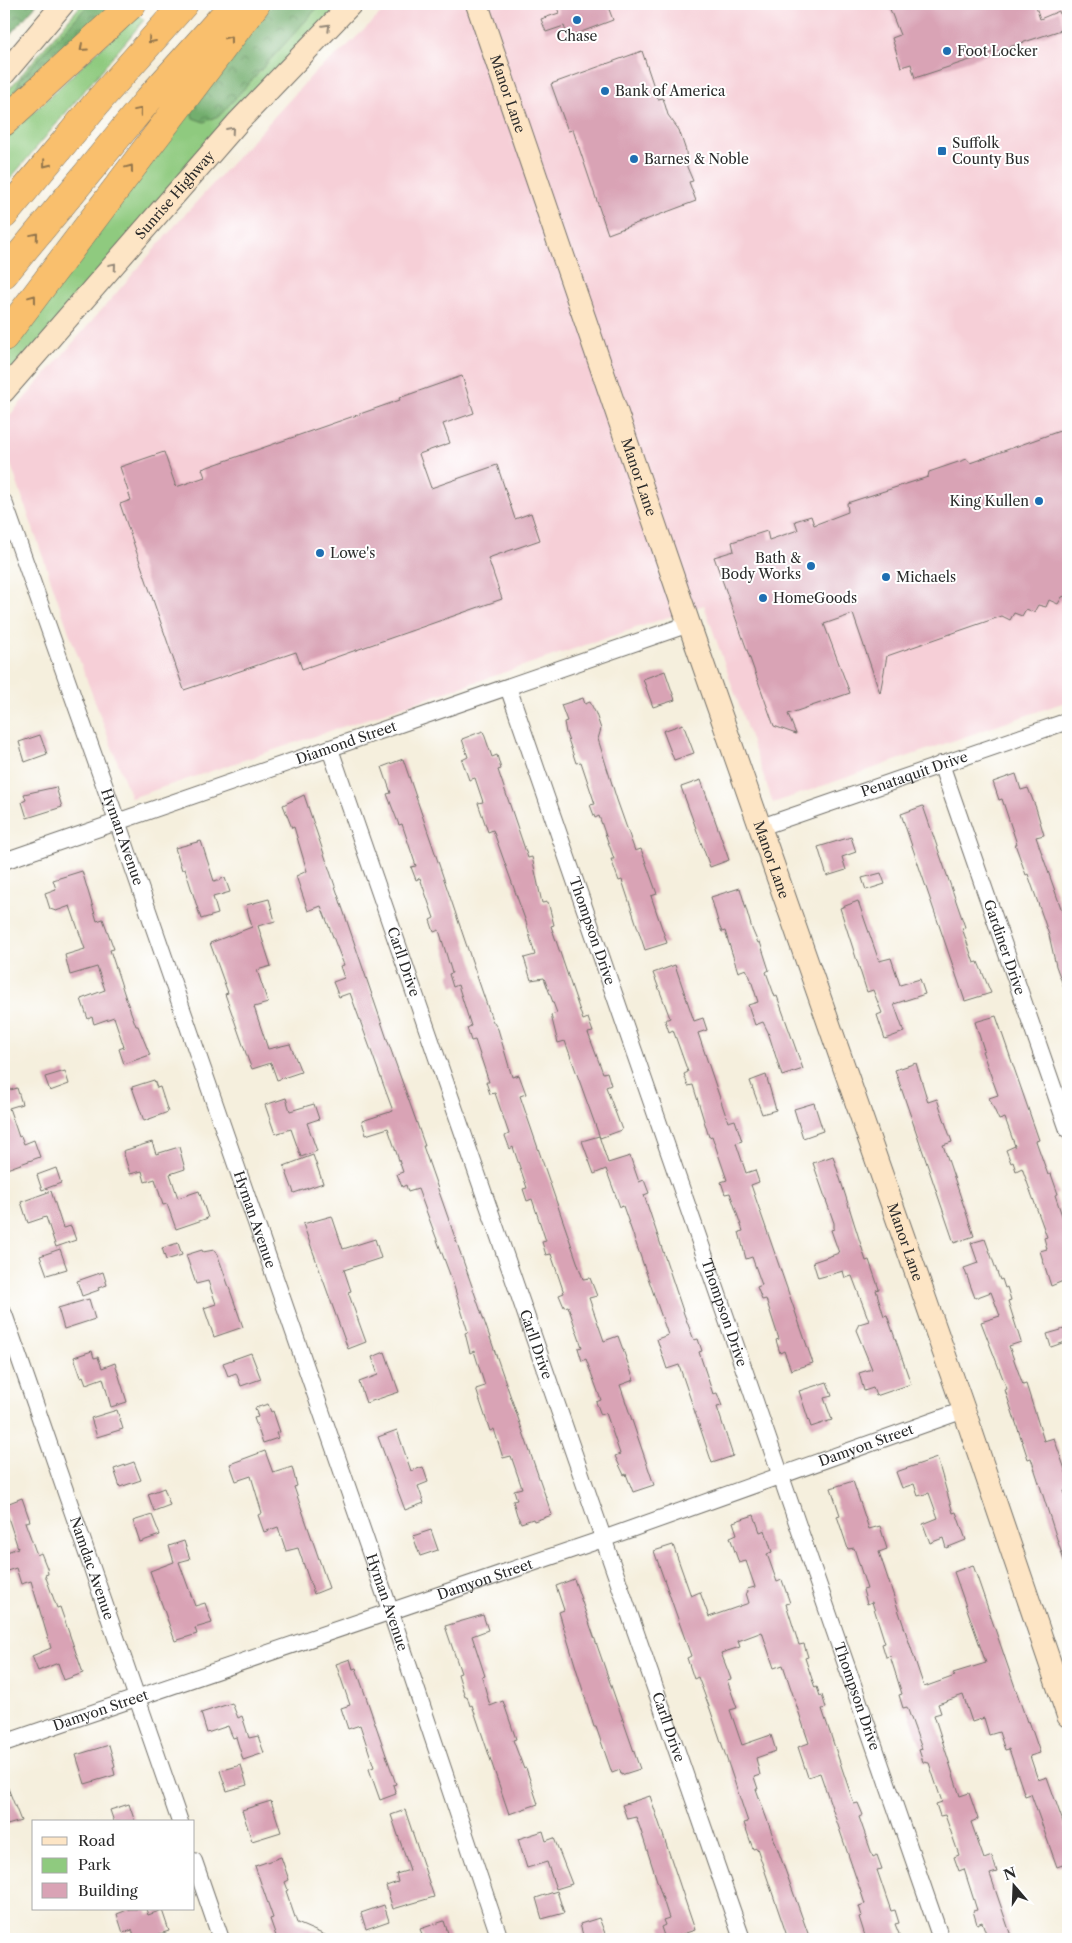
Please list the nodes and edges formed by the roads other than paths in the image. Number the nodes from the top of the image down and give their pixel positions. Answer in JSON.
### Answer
{"nodes":[{"id":1,"x":63,"y":4,"type":"edge"},
{"id":2,"x":132,"y":4,"type":"edge"},
{"id":3,"x":184,"y":4,"type":"edge"},
{"id":4,"x":234,"y":4,"type":"edge"},
{"id":5,"x":256,"y":4,"type":"edge"},
{"id":6,"x":351,"y":4,"type":"edge"},
{"id":7,"x":477,"y":4,"type":"edge"},
{"id":8,"x":4,"y":74,"type":"edge"},
{"id":9,"x":4,"y":122,"type":"edge"},
{"id":10,"x":4,"y":215,"type":"edge"},
{"id":11,"x":4,"y":274,"type":"edge"},
{"id":12,"x":4,"y":337,"type":"edge"},
{"id":13,"x":4,"y":391,"type":"edge"},
{"id":14,"x":4,"y":502,"type":"edge"},
{"id":15,"x":689,"y":624,"type":"junction"},
{"id":16,"x":508,"y":688,"type":"junction"},
{"id":17,"x":1068,"y":721,"type":"edge"},
{"id":18,"x":330,"y":749,"type":"junction"},
{"id":19,"x":942,"y":764,"type":"junction"},
{"id":20,"x":117,"y":821,"type":"junction"},
{"id":21,"x":760,"y":827,"type":"junction"},
{"id":22,"x":4,"y":861,"type":"edge"},
{"id":23,"x":1068,"y":1130,"type":"edge"},
{"id":24,"x":4,"y":1314,"type":"edge"},
{"id":25,"x":964,"y":1410,"type":"junction"},
{"id":26,"x":782,"y":1475,"type":"junction"},
{"id":27,"x":603,"y":1539,"type":"junction"},
{"id":28,"x":390,"y":1610,"type":"junction"},
{"id":29,"x":137,"y":1697,"type":"junction"},
{"id":30,"x":1068,"y":1716,"type":"edge"},
{"id":31,"x":4,"y":1743,"type":"edge"},
{"id":32,"x":179,"y":1820,"type":"edge"},
{"id":33,"x":195,"y":1864,"type":"edge"},
{"id":34,"x":221,"y":1939,"type":"edge"},
{"id":35,"x":500,"y":1939,"type":"edge"},
{"id":36,"x":742,"y":1939,"type":"edge"},
{"id":37,"x":941,"y":1939,"type":"edge"}],
"edges":[{"from":1,"to":8,"type":"street"},
{"from":2,"to":9,"type":"highway","one_way":true},
{"from":3,"to":10,"type":"highway","one_way":true},
{"from":11,"to":4,"type":"highway","one_way":true},
{"from":12,"to":5,"type":"highway","one_way":true},
{"from":13,"to":6,"type":"street","name":"Sunrise Highway","one_way":true},
{"from":7,"to":15,"type":"street","name":"Manor Lane"},
{"from":14,"to":20,"type":"street","name":"Hyman Avenue"},
{"from":15,"to":16,"type":"street","name":"Diamond Street"},
{"from":15,"to":21,"type":"street","name":"Manor Lane"},
{"from":16,"to":18,"type":"street","name":"Diamond Street"},
{"from":16,"to":26,"type":"street","name":"Thompson Drive"},
{"from":17,"to":19,"type":"street","name":"Penataquit Drive"},
{"from":18,"to":20,"type":"street","name":"Diamond Street"},
{"from":18,"to":27,"type":"street","name":"Carll Drive"},
{"from":19,"to":21,"type":"street","name":"Penataquit Drive"},
{"from":19,"to":23,"type":"street","name":"Gardiner Drive"},
{"from":20,"to":22,"type":"street","name":"Diamond Street"},
{"from":20,"to":28,"type":"street","name":"Hyman Avenue"},
{"from":21,"to":25,"type":"street","name":"Manor Lane"},
{"from":24,"to":29,"type":"street","name":"Namdac Avenue"},
{"from":25,"to":26,"type":"street","name":"Damyon Street"},
{"from":25,"to":30,"type":"street","name":"Manor Lane"},
{"from":26,"to":27,"type":"street","name":"Damyon Street"},
{"from":26,"to":37,"type":"street","name":"Thompson Drive"},
{"from":27,"to":28,"type":"street","name":"Damyon Street"},
{"from":27,"to":36,"type":"street","name":"Carll Drive"},
{"from":28,"to":29,"type":"street","name":"Damyon Street"},
{"from":28,"to":35,"type":"street","name":"Hyman Avenue"},
{"from":29,"to":31,"type":"street","name":"Damyon Street"},
{"from":29,"to":32,"type":"street","name":"Namdac Avenue"},
{"from":33,"to":34,"type":"street"}]}
